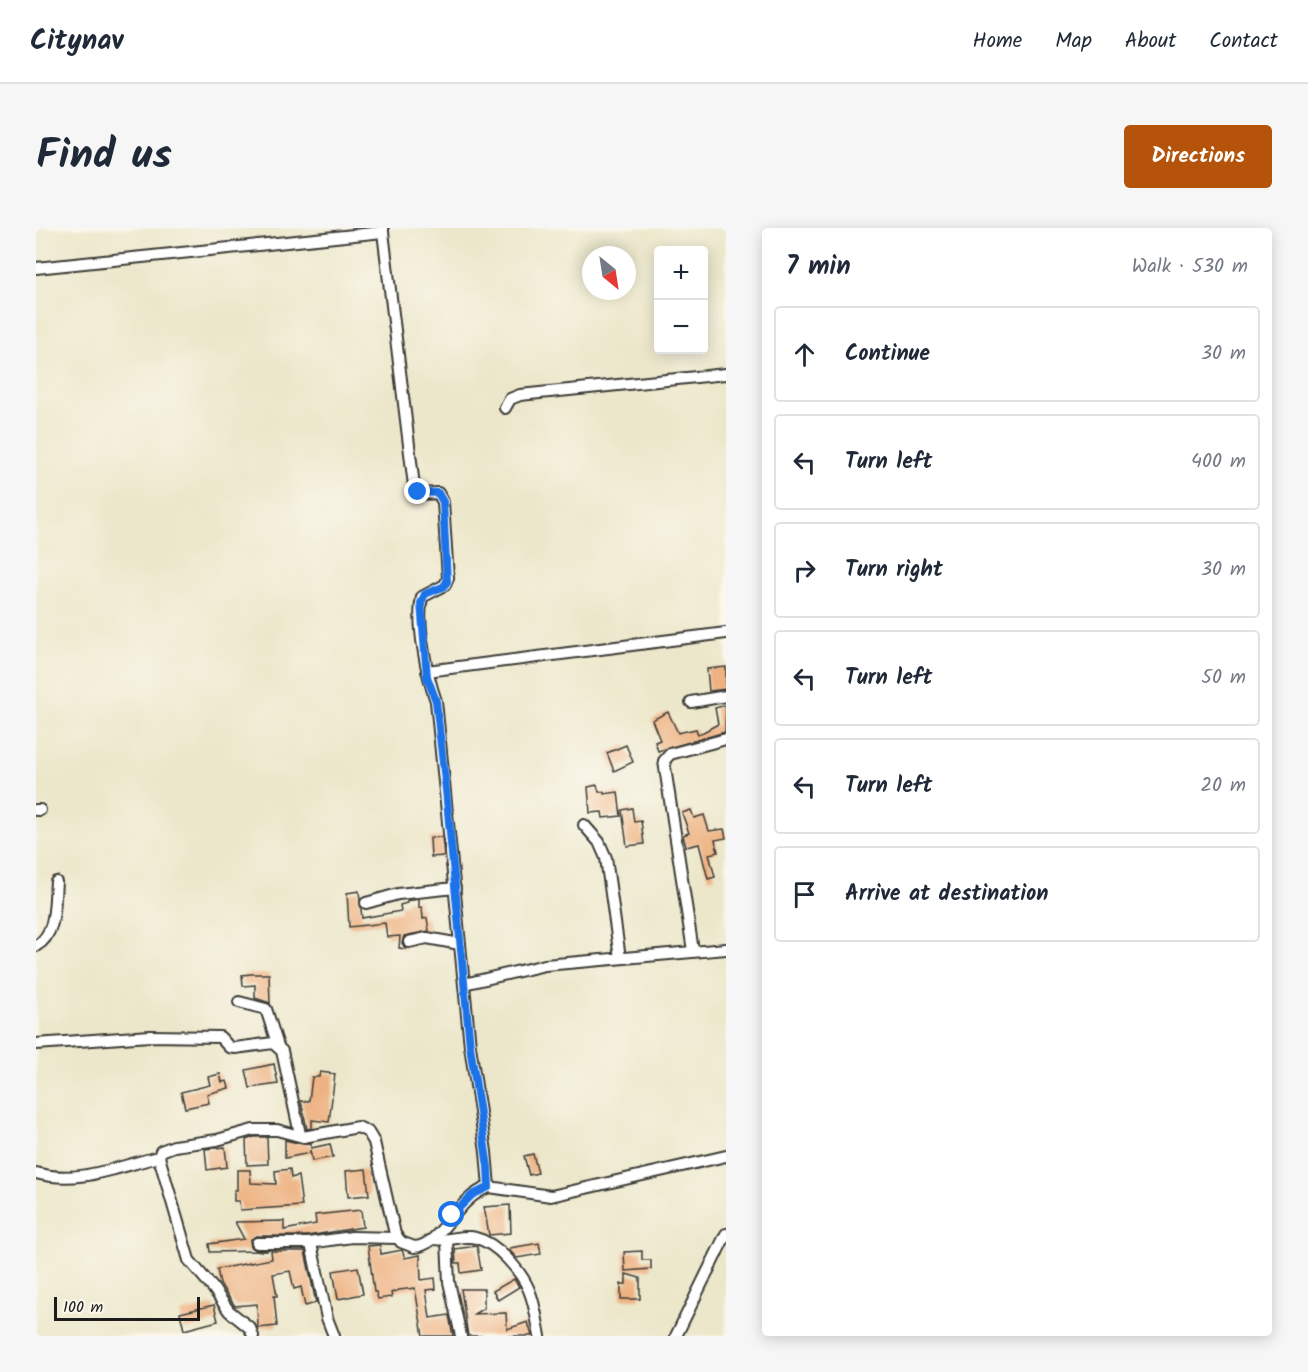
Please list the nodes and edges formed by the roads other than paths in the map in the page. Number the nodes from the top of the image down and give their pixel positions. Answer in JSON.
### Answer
{"nodes":[{"id":1,"x":383,"y":230,"type":"edge"},
{"id":2,"x":36,"y":268,"type":"edge"},
{"id":3,"x":726,"y":374,"type":"edge"},
{"id":4,"x":505,"y":408,"type":"dead end"},
{"id":5,"x":726,"y":633,"type":"edge"},
{"id":6,"x":427,"y":671,"type":"junction"},
{"id":7,"x":726,"y":696,"type":"edge"},
{"id":8,"x":691,"y":702,"type":"dead end"},
{"id":9,"x":726,"y":739,"type":"edge"},
{"id":10,"x":584,"y":825,"type":"dead end"},
{"id":11,"x":57,"y":882,"type":"dead end"},
{"id":12,"x":454,"y":888,"type":"junction"},
{"id":13,"x":366,"y":903,"type":"dead end"},
{"id":14,"x":409,"y":942,"type":"dead end"},
{"id":15,"x":460,"y":944,"type":"junction"},
{"id":16,"x":36,"y":946,"type":"edge"},
{"id":17,"x":726,"y":949,"type":"edge"},
{"id":18,"x":693,"y":951,"type":"junction"},
{"id":19,"x":620,"y":958,"type":"junction"},
{"id":20,"x":465,"y":984,"type":"junction"},
{"id":21,"x":239,"y":1002,"type":"dead end"},
{"id":22,"x":36,"y":1044,"type":"edge"},
{"id":23,"x":278,"y":1046,"type":"junction"},
{"id":24,"x":300,"y":1134,"type":"junction"},
{"id":25,"x":726,"y":1156,"type":"edge"},
{"id":26,"x":159,"y":1157,"type":"junction"},
{"id":27,"x":36,"y":1173,"type":"edge"},
{"id":28,"x":489,"y":1187,"type":"junction"},
{"id":29,"x":726,"y":1234,"type":"edge"},
{"id":30,"x":397,"y":1238,"type":"junction"},
{"id":31,"x":435,"y":1239,"type":"junction"},
{"id":32,"x":447,"y":1241,"type":"junction"},
{"id":33,"x":257,"y":1243,"type":"dead end"},
{"id":34,"x":308,"y":1243,"type":"junction"},
{"id":35,"x":253,"y":1336,"type":"edge"},
{"id":36,"x":334,"y":1336,"type":"edge"},
{"id":37,"x":460,"y":1336,"type":"edge"},
{"id":38,"x":540,"y":1336,"type":"edge"},
{"id":39,"x":676,"y":1336,"type":"edge"}],
"edges":[{"from":1,"to":2,"type":"street"},
{"from":1,"to":6,"type":"street"},
{"from":3,"to":4,"type":"street"},
{"from":5,"to":6,"type":"street"},
{"from":6,"to":12,"type":"street"},
{"from":7,"to":8,"type":"street"},
{"from":9,"to":18,"type":"street"},
{"from":10,"to":19,"type":"street"},
{"from":11,"to":16,"type":"street"},
{"from":12,"to":13,"type":"street"},
{"from":12,"to":15,"type":"street"},
{"from":14,"to":15,"type":"street"},
{"from":15,"to":20,"type":"street"},
{"from":17,"to":18,"type":"street"},
{"from":18,"to":19,"type":"street"},
{"from":19,"to":20,"type":"street"},
{"from":20,"to":28,"type":"street"},
{"from":21,"to":23,"type":"street"},
{"from":22,"to":23,"type":"street"},
{"from":23,"to":24,"type":"street"},
{"from":24,"to":26,"type":"street"},
{"from":24,"to":30,"type":"street"},
{"from":25,"to":28,"type":"street"},
{"from":26,"to":27,"type":"street"},
{"from":26,"to":35,"type":"street"},
{"from":28,"to":31,"type":"street"},
{"from":29,"to":39,"type":"street"},
{"from":30,"to":31,"type":"street"},
{"from":30,"to":34,"type":"street"},
{"from":31,"to":32,"type":"street"},
{"from":32,"to":37,"type":"street"},
{"from":32,"to":38,"type":"street"},
{"from":33,"to":34,"type":"street"},
{"from":34,"to":36,"type":"street"}]}
